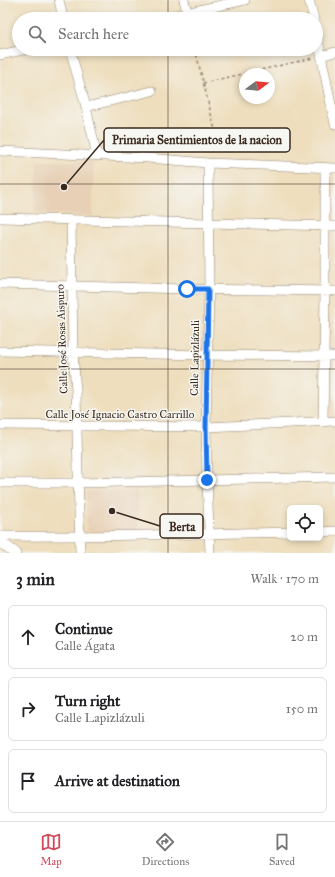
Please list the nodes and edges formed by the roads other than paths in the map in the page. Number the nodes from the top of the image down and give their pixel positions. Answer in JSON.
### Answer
{"nodes":[{"id":1,"x":59,"y":0,"type":"edge"},
{"id":2,"x":184,"y":0,"type":"edge"},
{"id":3,"x":245,"y":0,"type":"edge"},
{"id":4,"x":309,"y":0,"type":"edge"},
{"id":5,"x":62,"y":12,"type":"edge"},
{"id":6,"x":187,"y":12,"type":"joint"},
{"id":7,"x":312,"y":12,"type":"edge"},
{"id":8,"x":12,"y":52,"type":"edge"},
{"id":9,"x":335,"y":52,"type":"edge"},
{"id":10,"x":0,"y":55,"type":"edge"},
{"id":11,"x":72,"y":56,"type":"edge"},
{"id":12,"x":322,"y":56,"type":"edge"},
{"id":13,"x":323,"y":56,"type":"edge"},
{"id":14,"x":152,"y":91,"type":"dead end"},
{"id":15,"x":86,"y":107,"type":"junction"},
{"id":16,"x":335,"y":124,"type":"edge"},
{"id":17,"x":0,"y":151,"type":"edge"},
{"id":18,"x":97,"y":156,"type":"junction"},
{"id":19,"x":208,"y":162,"type":"junction"},
{"id":20,"x":325,"y":168,"type":"junction"},
{"id":21,"x":335,"y":168,"type":"edge"},
{"id":22,"x":0,"y":218,"type":"edge"},
{"id":23,"x":71,"y":220,"type":"junction"},
{"id":24,"x":208,"y":224,"type":"junction"},
{"id":25,"x":325,"y":226,"type":"junction"},
{"id":26,"x":335,"y":226,"type":"edge"},
{"id":27,"x":0,"y":284,"type":"edge"},
{"id":28,"x":72,"y":286,"type":"junction"},
{"id":29,"x":208,"y":289,"type":"junction"},
{"id":30,"x":325,"y":291,"type":"junction"},
{"id":31,"x":335,"y":291,"type":"edge"},
{"id":32,"x":0,"y":351,"type":"edge"},
{"id":33,"x":73,"y":353,"type":"junction"},
{"id":34,"x":207,"y":355,"type":"junction"},
{"id":35,"x":324,"y":356,"type":"junction"},
{"id":36,"x":335,"y":356,"type":"edge"},
{"id":37,"x":335,"y":421,"type":"edge"},
{"id":38,"x":323,"y":422,"type":"junction"},
{"id":39,"x":0,"y":425,"type":"edge"},
{"id":40,"x":76,"y":426,"type":"junction"},
{"id":41,"x":206,"y":427,"type":"junction"},
{"id":42,"x":335,"y":477,"type":"edge"},
{"id":43,"x":207,"y":480,"type":"junction"},
{"id":44,"x":0,"y":483,"type":"edge"},
{"id":45,"x":78,"y":483,"type":"junction"},
{"id":46,"x":335,"y":531,"type":"edge"},
{"id":47,"x":287,"y":532,"type":"edge"},
{"id":48,"x":323,"y":532,"type":"edge"},
{"id":49,"x":209,"y":535,"type":"junction"},
{"id":50,"x":0,"y":536,"type":"edge"},
{"id":51,"x":79,"y":537,"type":"junction"},
{"id":52,"x":0,"y":542,"type":"edge"},
{"id":53,"x":15,"y":553,"type":"edge"},
{"id":54,"x":80,"y":553,"type":"edge"},
{"id":55,"x":210,"y":553,"type":"edge"}],
"edges":[{"from":1,"to":5,"type":"street"},
{"from":2,"to":6,"type":"street"},
{"from":3,"to":6,"type":"street"},
{"from":4,"to":7,"type":"street"},
{"from":8,"to":10,"type":"street"},
{"from":9,"to":13,"type":"street"},
{"from":11,"to":15,"type":"street"},
{"from":12,"to":16,"type":"street"},
{"from":14,"to":15,"type":"street"},
{"from":15,"to":18,"type":"street"},
{"from":17,"to":18,"type":"street"},
{"from":18,"to":19,"type":"street"},
{"from":19,"to":20,"type":"street"},
{"from":19,"to":24,"type":"street","name":"Calle Lapizlázuli"},
{"from":20,"to":21,"type":"street"},
{"from":20,"to":25,"type":"street"},
{"from":22,"to":23,"type":"street"},
{"from":23,"to":24,"type":"street"},
{"from":23,"to":28,"type":"street","name":"Calle José Rosas Aispuro"},
{"from":24,"to":25,"type":"street"},
{"from":24,"to":29,"type":"street","name":"Calle Lapizlázuli"},
{"from":25,"to":26,"type":"street"},
{"from":25,"to":30,"type":"street"},
{"from":27,"to":28,"type":"street"},
{"from":28,"to":29,"type":"street"},
{"from":28,"to":33,"type":"street","name":"Calle José Rosas Aispuro"},
{"from":29,"to":30,"type":"street"},
{"from":29,"to":34,"type":"street","name":"Calle Lapizlázuli"},
{"from":30,"to":31,"type":"street"},
{"from":30,"to":35,"type":"street"},
{"from":32,"to":33,"type":"street"},
{"from":33,"to":34,"type":"street"},
{"from":33,"to":40,"type":"street","name":"Calle José Rosas Aispuro"},
{"from":34,"to":35,"type":"street"},
{"from":34,"to":41,"type":"street","name":"Calle Lapizlázuli"},
{"from":35,"to":36,"type":"street"},
{"from":35,"to":38,"type":"street"},
{"from":37,"to":38,"type":"street","name":"Calle José Ignacio Castro Carrillo"},
{"from":38,"to":41,"type":"street","name":"Calle José Ignacio Castro Carrillo"},
{"from":39,"to":40,"type":"street","name":"Calle José Ignacio Castro Carrillo"},
{"from":40,"to":41,"type":"street","name":"Calle José Ignacio Castro Carrillo"},
{"from":40,"to":45,"type":"street","name":"Calle José Rosas Aispuro"},
{"from":41,"to":43,"type":"street","name":"Calle Lapizlázuli"},
{"from":42,"to":43,"type":"street"},
{"from":43,"to":45,"type":"street"},
{"from":43,"to":49,"type":"street","name":"Calle Lapizlázuli"},
{"from":44,"to":45,"type":"street"},
{"from":45,"to":51,"type":"street","name":"Calle José Rosas Aispuro"},
{"from":46,"to":48,"type":"street"},
{"from":47,"to":49,"type":"street"},
{"from":49,"to":51,"type":"street"},
{"from":49,"to":55,"type":"street","name":"Calle Lapizlázuli"},
{"from":50,"to":51,"type":"street"},
{"from":51,"to":54,"type":"street","name":"Calle José Rosas Aispuro"},
{"from":52,"to":53,"type":"street"}]}
